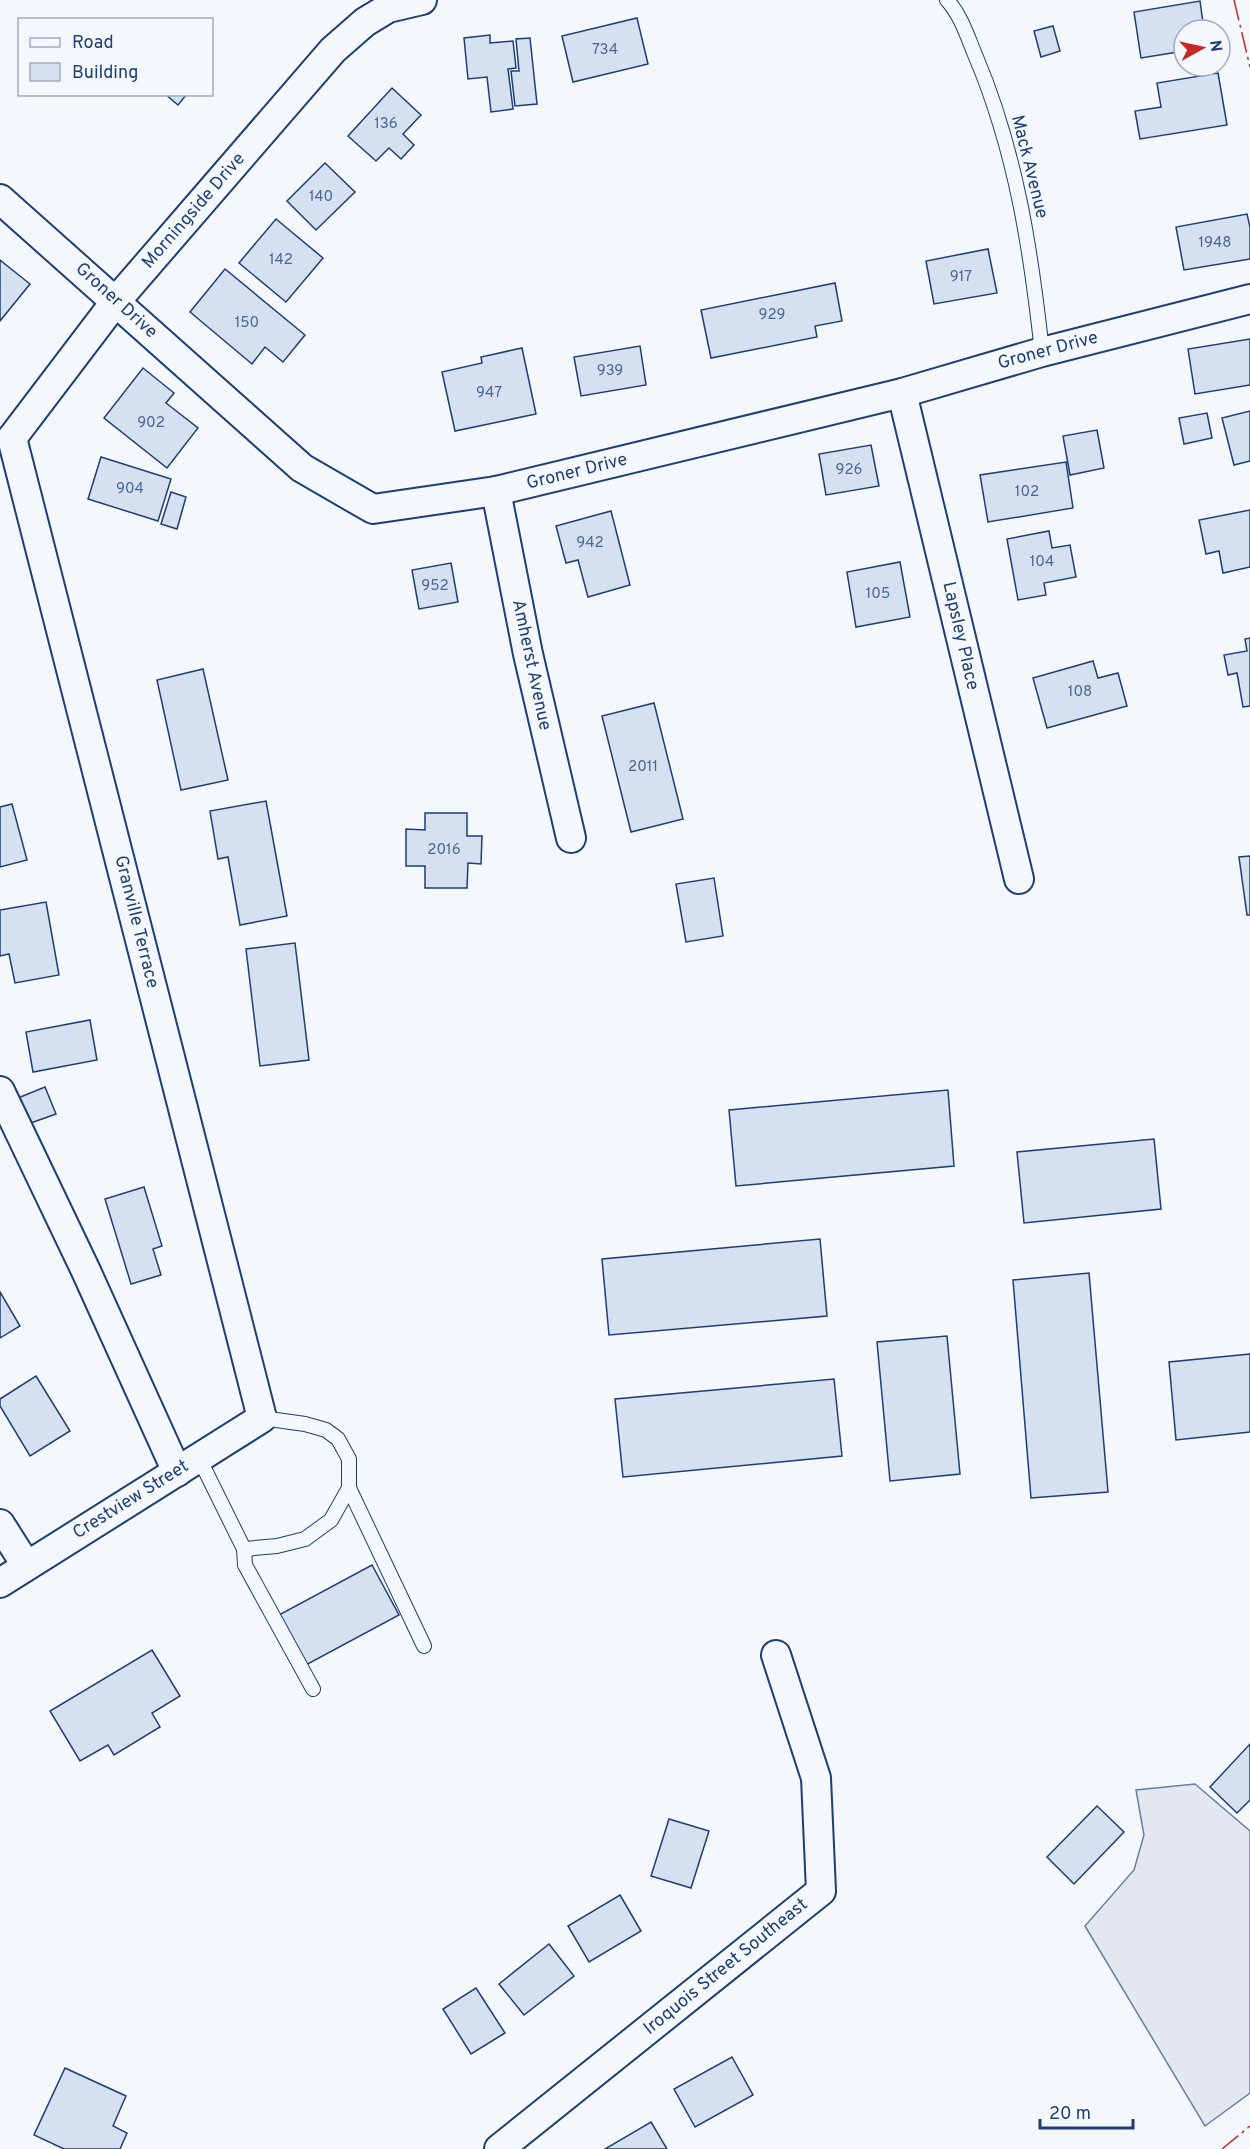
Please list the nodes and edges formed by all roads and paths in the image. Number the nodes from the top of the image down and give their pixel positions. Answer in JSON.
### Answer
{"nodes":[{"id":1,"x":422,"y":0,"type":"edge"},
{"id":2,"x":947,"y":0,"type":"edge"},
{"id":3,"x":388,"y":4,"type":"edge"},
{"id":4,"x":0,"y":199,"type":"edge"},
{"id":5,"x":1250,"y":299,"type":"edge"},
{"id":6,"x":116,"y":301,"type":"junction"},
{"id":7,"x":1042,"y":352,"type":"junction"},
{"id":8,"x":902,"y":393,"type":"junction"},
{"id":9,"x":6,"y":437,"type":"edge"},
{"id":10,"x":496,"y":491,"type":"junction"},
{"id":11,"x":571,"y":838,"type":"dead end"},
{"id":12,"x":1019,"y":879,"type":"dead end"},
{"id":13,"x":0,"y":1091,"type":"edge"},
{"id":14,"x":262,"y":1418,"type":"junction"},
{"id":15,"x":188,"y":1465,"type":"junction"},
{"id":16,"x":350,"y":1488,"type":"junction"},
{"id":17,"x":0,"y":1524,"type":"edge"},
{"id":18,"x":244,"y":1549,"type":"junction"},
{"id":19,"x":26,"y":1565,"type":"junction"},
{"id":20,"x":0,"y":1582,"type":"edge"},
{"id":21,"x":424,"y":1646,"type":"dead end"},
{"id":22,"x":776,"y":1654,"type":"dead end"},
{"id":23,"x":313,"y":1689,"type":"dead end"},
{"id":24,"x":499,"y":2149,"type":"edge"}],
"edges":[{"from":1,"to":3,"type":"street","name":"Morningside Drive"},
{"from":2,"to":7,"type":"lane","name":"Mack Avenue"},
{"from":3,"to":6,"type":"street","name":"Morningside Drive"},
{"from":4,"to":6,"type":"street","name":"Groner Drive"},
{"from":5,"to":7,"type":"street","name":"Groner Drive"},
{"from":6,"to":9,"type":"street","name":"Morningside Drive"},
{"from":6,"to":10,"type":"street","name":"Groner Drive"},
{"from":7,"to":8,"type":"street","name":"Groner Drive"},
{"from":8,"to":10,"type":"street","name":"Groner Drive"},
{"from":8,"to":12,"type":"street","name":"Lapsley Place"},
{"from":9,"to":14,"type":"street","name":"Granville Terrace"},
{"from":10,"to":11,"type":"street","name":"Amherst Avenue"},
{"from":13,"to":15,"type":"street"},
{"from":14,"to":15,"type":"street","name":"Crestview Street"},
{"from":14,"to":16,"type":"lane"},
{"from":15,"to":18,"type":"lane"},
{"from":15,"to":19,"type":"street","name":"Crestview Street"},
{"from":16,"to":18,"type":"lane"},
{"from":16,"to":21,"type":"lane"},
{"from":17,"to":19,"type":"street"},
{"from":18,"to":23,"type":"lane"},
{"from":19,"to":20,"type":"street","name":"Crestview Street"},
{"from":22,"to":24,"type":"street","name":"Iroquois Street Southeast"}]}
